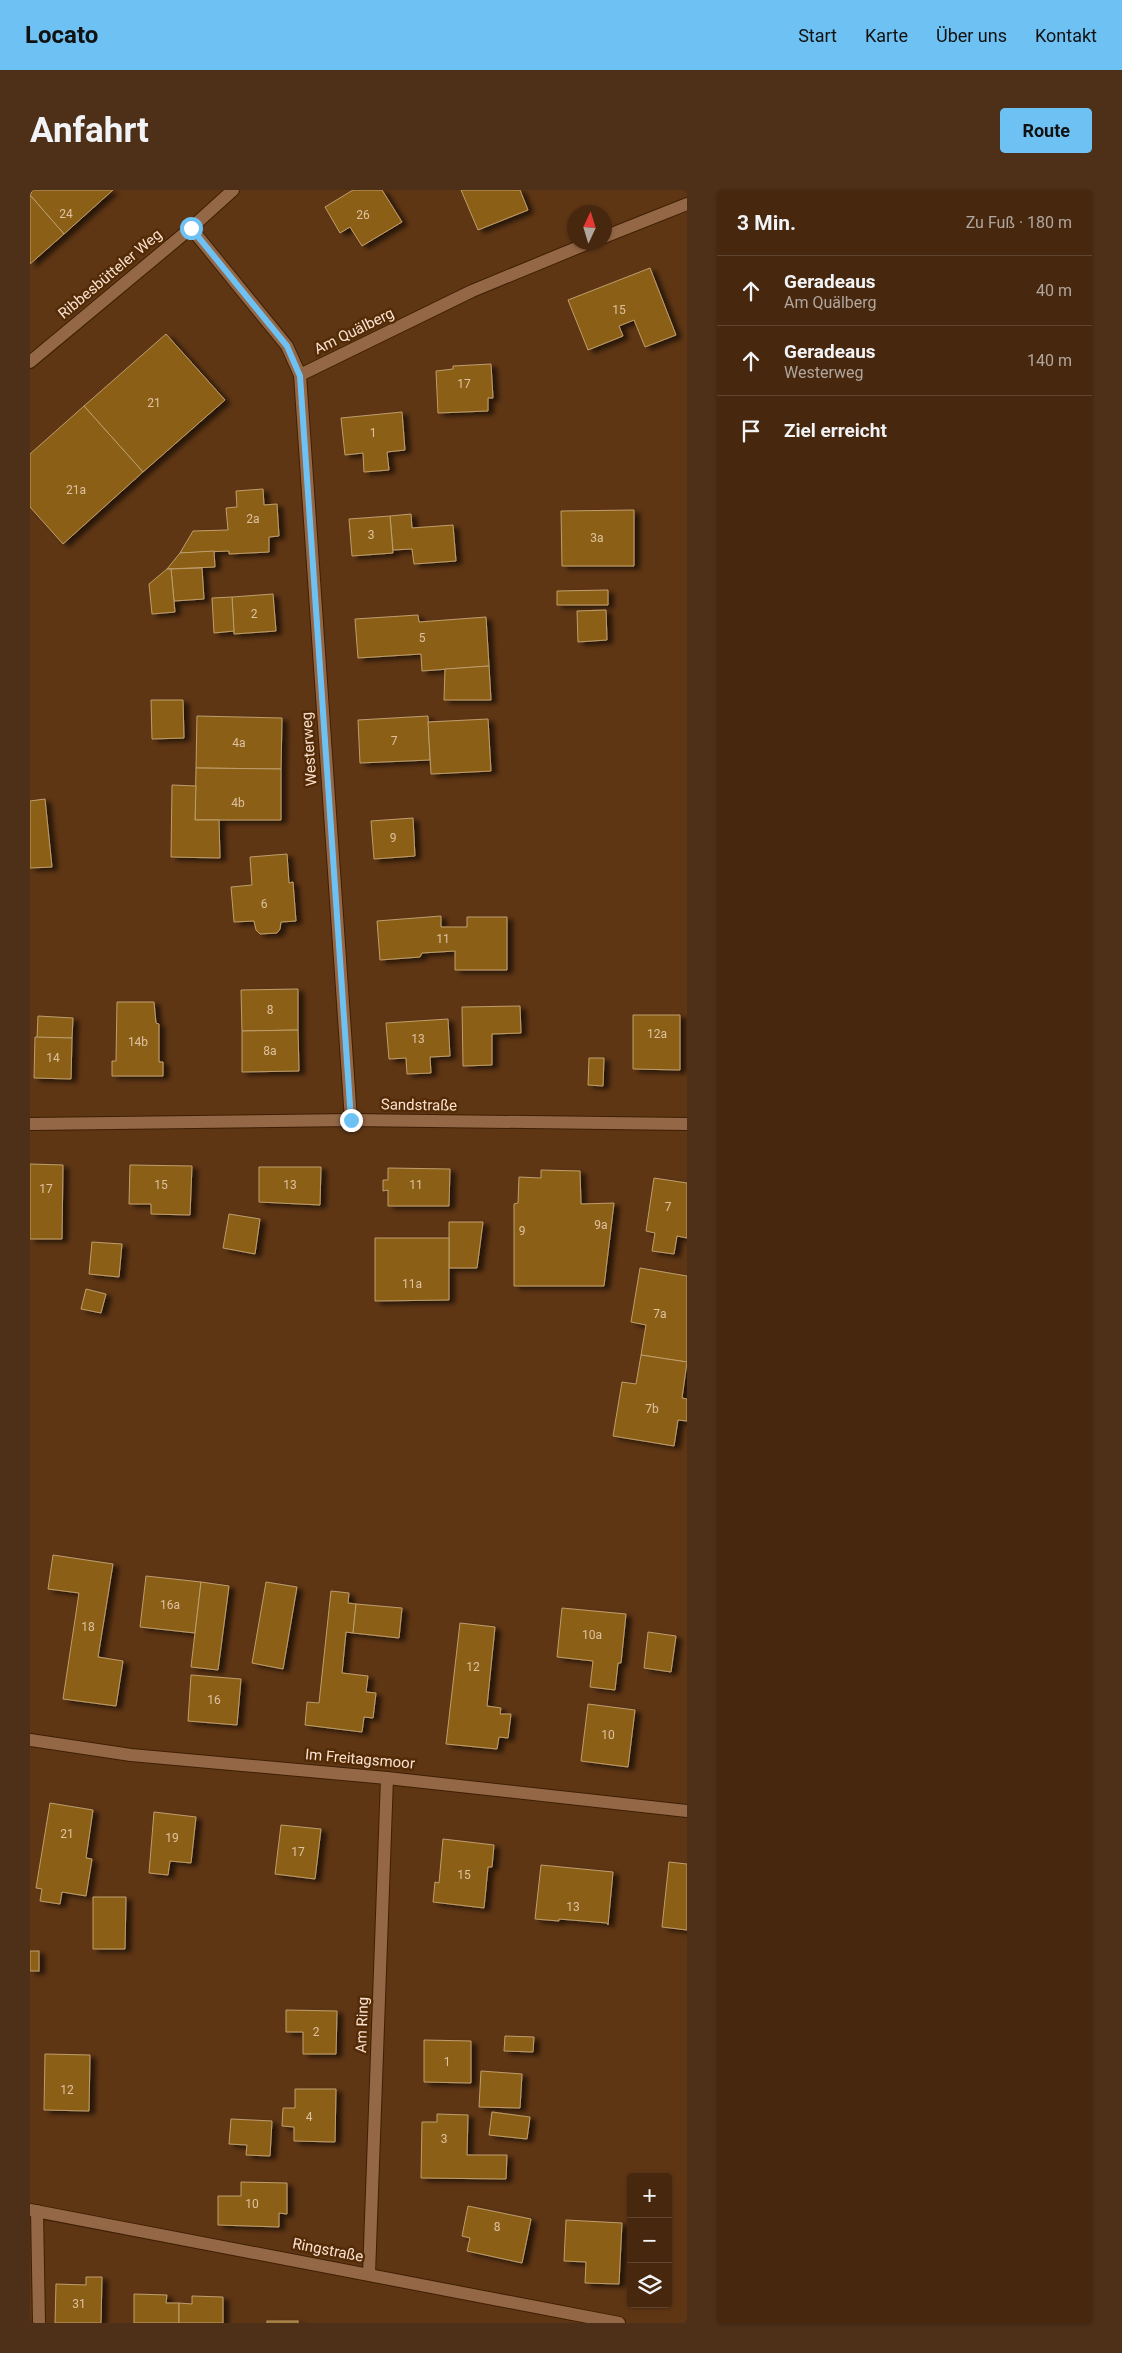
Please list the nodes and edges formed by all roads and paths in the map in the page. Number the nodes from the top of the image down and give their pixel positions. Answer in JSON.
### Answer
{"nodes":[{"id":1,"x":233,"y":190,"type":"edge"},
{"id":2,"x":687,"y":204,"type":"edge"},
{"id":3,"x":191,"y":228,"type":"junction"},
{"id":4,"x":612,"y":234,"type":"edge"},
{"id":5,"x":572,"y":250,"type":"edge"},
{"id":6,"x":30,"y":362,"type":"edge"},
{"id":7,"x":300,"y":376,"type":"junction"},
{"id":8,"x":351,"y":1120,"type":"junction"},
{"id":9,"x":30,"y":1124,"type":"edge"},
{"id":10,"x":687,"y":1124,"type":"edge"},
{"id":11,"x":30,"y":1740,"type":"edge"},
{"id":12,"x":386,"y":1778,"type":"junction"},
{"id":13,"x":687,"y":1811,"type":"edge"},
{"id":14,"x":33,"y":2210,"type":"edge"},
{"id":15,"x":369,"y":2274,"type":"junction"},
{"id":16,"x":39,"y":2323,"type":"edge"},
{"id":17,"x":619,"y":2323,"type":"edge"}],
"edges":[{"from":1,"to":3,"type":"street","name":"Ribbesbütteler Weg"},
{"from":2,"to":4,"type":"street"},
{"from":3,"to":6,"type":"street","name":"Ribbesbütteler Weg"},
{"from":3,"to":7,"type":"street"},
{"from":5,"to":7,"type":"street","name":"Am Quälberg"},
{"from":7,"to":8,"type":"street","name":"Westerweg"},
{"from":8,"to":9,"type":"street","name":"Sandstraße"},
{"from":8,"to":10,"type":"street","name":"Sandstraße"},
{"from":11,"to":12,"type":"street","name":"Im Freitagsmoor"},
{"from":12,"to":13,"type":"street","name":"Im Freitagsmoor"},
{"from":12,"to":15,"type":"street","name":"Am Ring"},
{"from":14,"to":15,"type":"street","name":"Ringstraße"},
{"from":14,"to":16,"type":"street"},
{"from":15,"to":17,"type":"street","name":"Ringstraße"}]}
